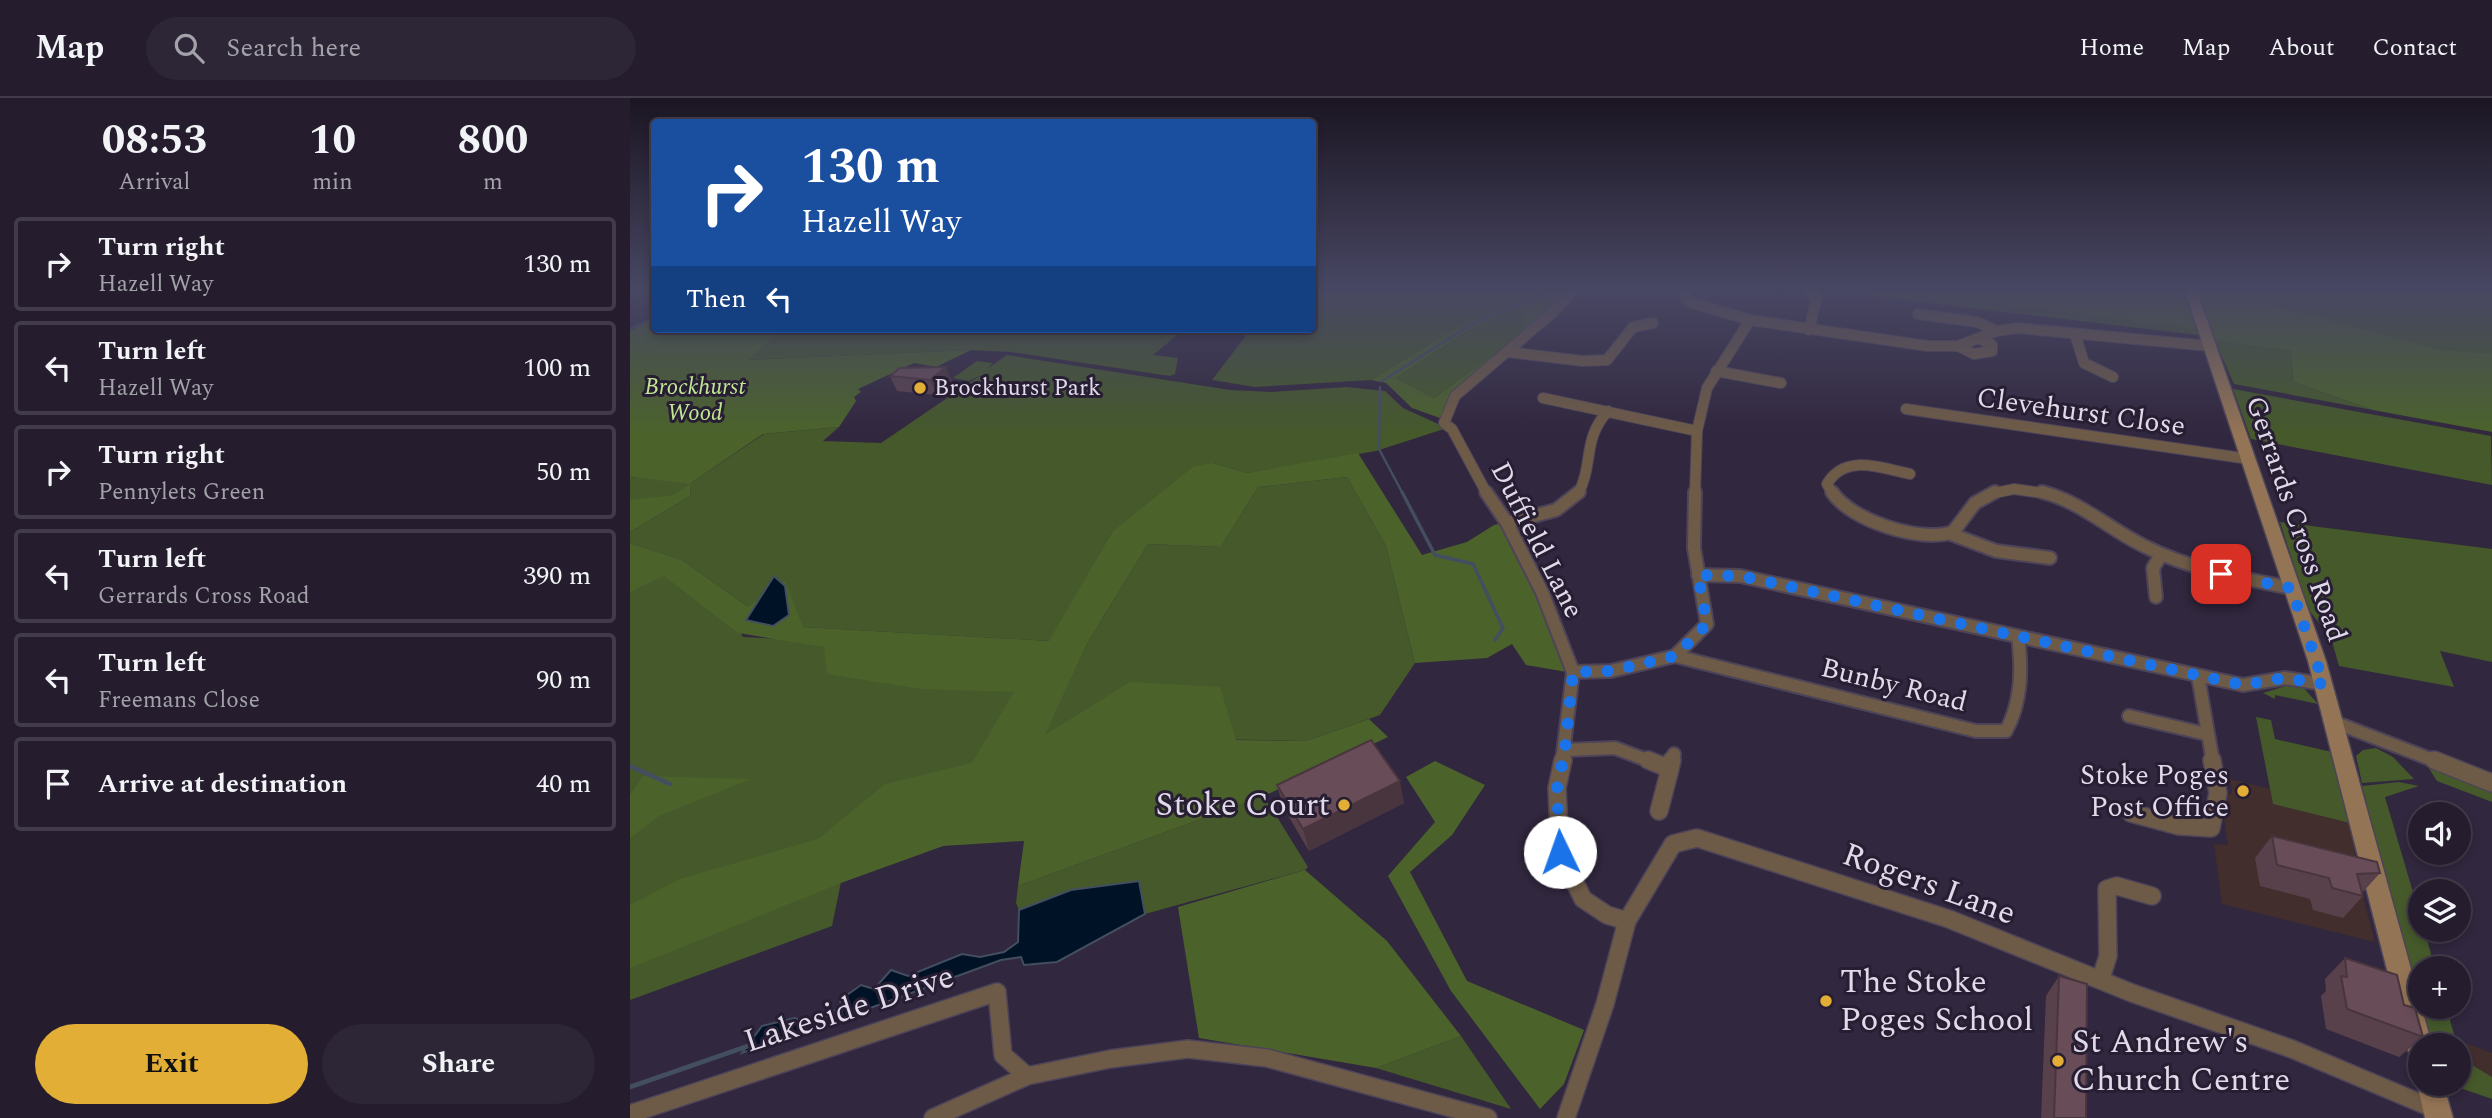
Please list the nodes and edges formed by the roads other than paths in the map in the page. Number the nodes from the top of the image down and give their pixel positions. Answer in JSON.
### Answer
{"nodes":[{"id":1,"x":1522,"y":339,"type":"edge"},
{"id":2,"x":1624,"y":339,"type":"edge"},
{"id":3,"x":1738,"y":339,"type":"edge"},
{"id":4,"x":1868,"y":339,"type":"edge"},
{"id":5,"x":1980,"y":339,"type":"joint"},
{"id":6,"x":2076,"y":339,"type":"edge"},
{"id":7,"x":2112,"y":339,"type":"edge"},
{"id":8,"x":2207,"y":339,"type":"edge"},
{"id":9,"x":1958,"y":346,"type":"junction"},
{"id":10,"x":2210,"y":346,"type":"junction"},
{"id":11,"x":1508,"y":352,"type":"junction"},
{"id":12,"x":1716,"y":371,"type":"junction"},
{"id":13,"x":2113,"y":377,"type":"dead end"},
{"id":14,"x":1781,"y":383,"type":"dead end"},
{"id":15,"x":1543,"y":398,"type":"dead end"},
{"id":16,"x":1906,"y":409,"type":"dead end"},
{"id":17,"x":1608,"y":411,"type":"junction"},
{"id":18,"x":1697,"y":431,"type":"junction"},
{"id":19,"x":2249,"y":459,"type":"junction"},
{"id":20,"x":1910,"y":474,"type":"dead end"},
{"id":21,"x":1507,"y":523,"type":"junction"},
{"id":22,"x":1951,"y":534,"type":"junction"},
{"id":23,"x":2161,"y":555,"type":"junction"},
{"id":24,"x":2050,"y":558,"type":"dead end"},
{"id":25,"x":1698,"y":575,"type":"junction"},
{"id":26,"x":2291,"y":588,"type":"junction"},
{"id":27,"x":2156,"y":597,"type":"dead end"},
{"id":28,"x":2018,"y":636,"type":"junction"},
{"id":29,"x":1675,"y":656,"type":"junction"},
{"id":30,"x":1573,"y":672,"type":"junction"},
{"id":31,"x":2198,"y":677,"type":"junction"},
{"id":32,"x":2324,"y":684,"type":"junction"},
{"id":33,"x":2129,"y":716,"type":"dead end"},
{"id":34,"x":2334,"y":722,"type":"junction"},
{"id":35,"x":2206,"y":734,"type":"junction"},
{"id":36,"x":1565,"y":750,"type":"junction"},
{"id":37,"x":2492,"y":783,"type":"edge"},
{"id":38,"x":1659,"y":811,"type":"dead end"},
{"id":39,"x":2131,"y":813,"type":"dead end"},
{"id":40,"x":2152,"y":896,"type":"dead end"},
{"id":41,"x":1627,"y":922,"type":"junction"},
{"id":42,"x":2101,"y":978,"type":"junction"},
{"id":43,"x":2416,"y":1033,"type":"edge"},
{"id":44,"x":1027,"y":1076,"type":"junction"},
{"id":45,"x":2433,"y":1096,"type":"edge"},
{"id":46,"x":630,"y":1114,"type":"edge"},
{"id":47,"x":2438,"y":1114,"type":"edge"},
{"id":48,"x":933,"y":1118,"type":"edge"},
{"id":49,"x":1488,"y":1118,"type":"edge"},
{"id":50,"x":1566,"y":1118,"type":"edge"}],
"edges":[{"from":1,"to":11,"type":"street","name":"Duffield Lane"},
{"from":2,"to":11,"type":"street"},
{"from":3,"to":12,"type":"street"},
{"from":4,"to":9,"type":"street"},
{"from":5,"to":9,"type":"street"},
{"from":5,"to":9,"type":"street"},
{"from":6,"to":13,"type":"street"},
{"from":7,"to":10,"type":"street"},
{"from":8,"to":10,"type":"main road","name":"Gerrards Cross Road"},
{"from":10,"to":19,"type":"main road","name":"Gerrards Cross Road"},
{"from":11,"to":21,"type":"street","name":"Duffield Lane"},
{"from":12,"to":14,"type":"street"},
{"from":12,"to":18,"type":"street"},
{"from":15,"to":17,"type":"street"},
{"from":16,"to":19,"type":"street","name":"Clevehurst Close"},
{"from":17,"to":18,"type":"street"},
{"from":17,"to":21,"type":"street"},
{"from":18,"to":25,"type":"street"},
{"from":19,"to":26,"type":"main road","name":"Gerrards Cross Road"},
{"from":20,"to":22,"type":"street"},
{"from":21,"to":30,"type":"street","name":"Duffield Lane"},
{"from":22,"to":23,"type":"street"},
{"from":22,"to":24,"type":"street"},
{"from":23,"to":26,"type":"street"},
{"from":23,"to":27,"type":"street"},
{"from":25,"to":28,"type":"street"},
{"from":25,"to":29,"type":"street"},
{"from":26,"to":32,"type":"main road","name":"Gerrards Cross Road"},
{"from":28,"to":29,"type":"street","name":"Bunby Road"},
{"from":28,"to":31,"type":"street"},
{"from":29,"to":30,"type":"street"},
{"from":30,"to":36,"type":"street","name":"Duffield Lane"},
{"from":31,"to":32,"type":"street"},
{"from":31,"to":35,"type":"street"},
{"from":32,"to":34,"type":"main road","name":"Gerrards Cross Road"},
{"from":33,"to":35,"type":"street"},
{"from":34,"to":37,"type":"street"},
{"from":34,"to":43,"type":"main road","name":"Gerrards Cross Road"},
{"from":35,"to":39,"type":"street"},
{"from":36,"to":38,"type":"street"},
{"from":36,"to":41,"type":"street","name":"Duffield Lane"},
{"from":40,"to":42,"type":"street"},
{"from":41,"to":42,"type":"street","name":"Rogers Lane"},
{"from":41,"to":50,"type":"street","name":"Rogers Lane"},
{"from":42,"to":47,"type":"street","name":"Rogers Lane"},
{"from":44,"to":46,"type":"street","name":"Lakeside Drive"},
{"from":44,"to":48,"type":"street"},
{"from":44,"to":49,"type":"street"},
{"from":45,"to":47,"type":"main road"}]}
